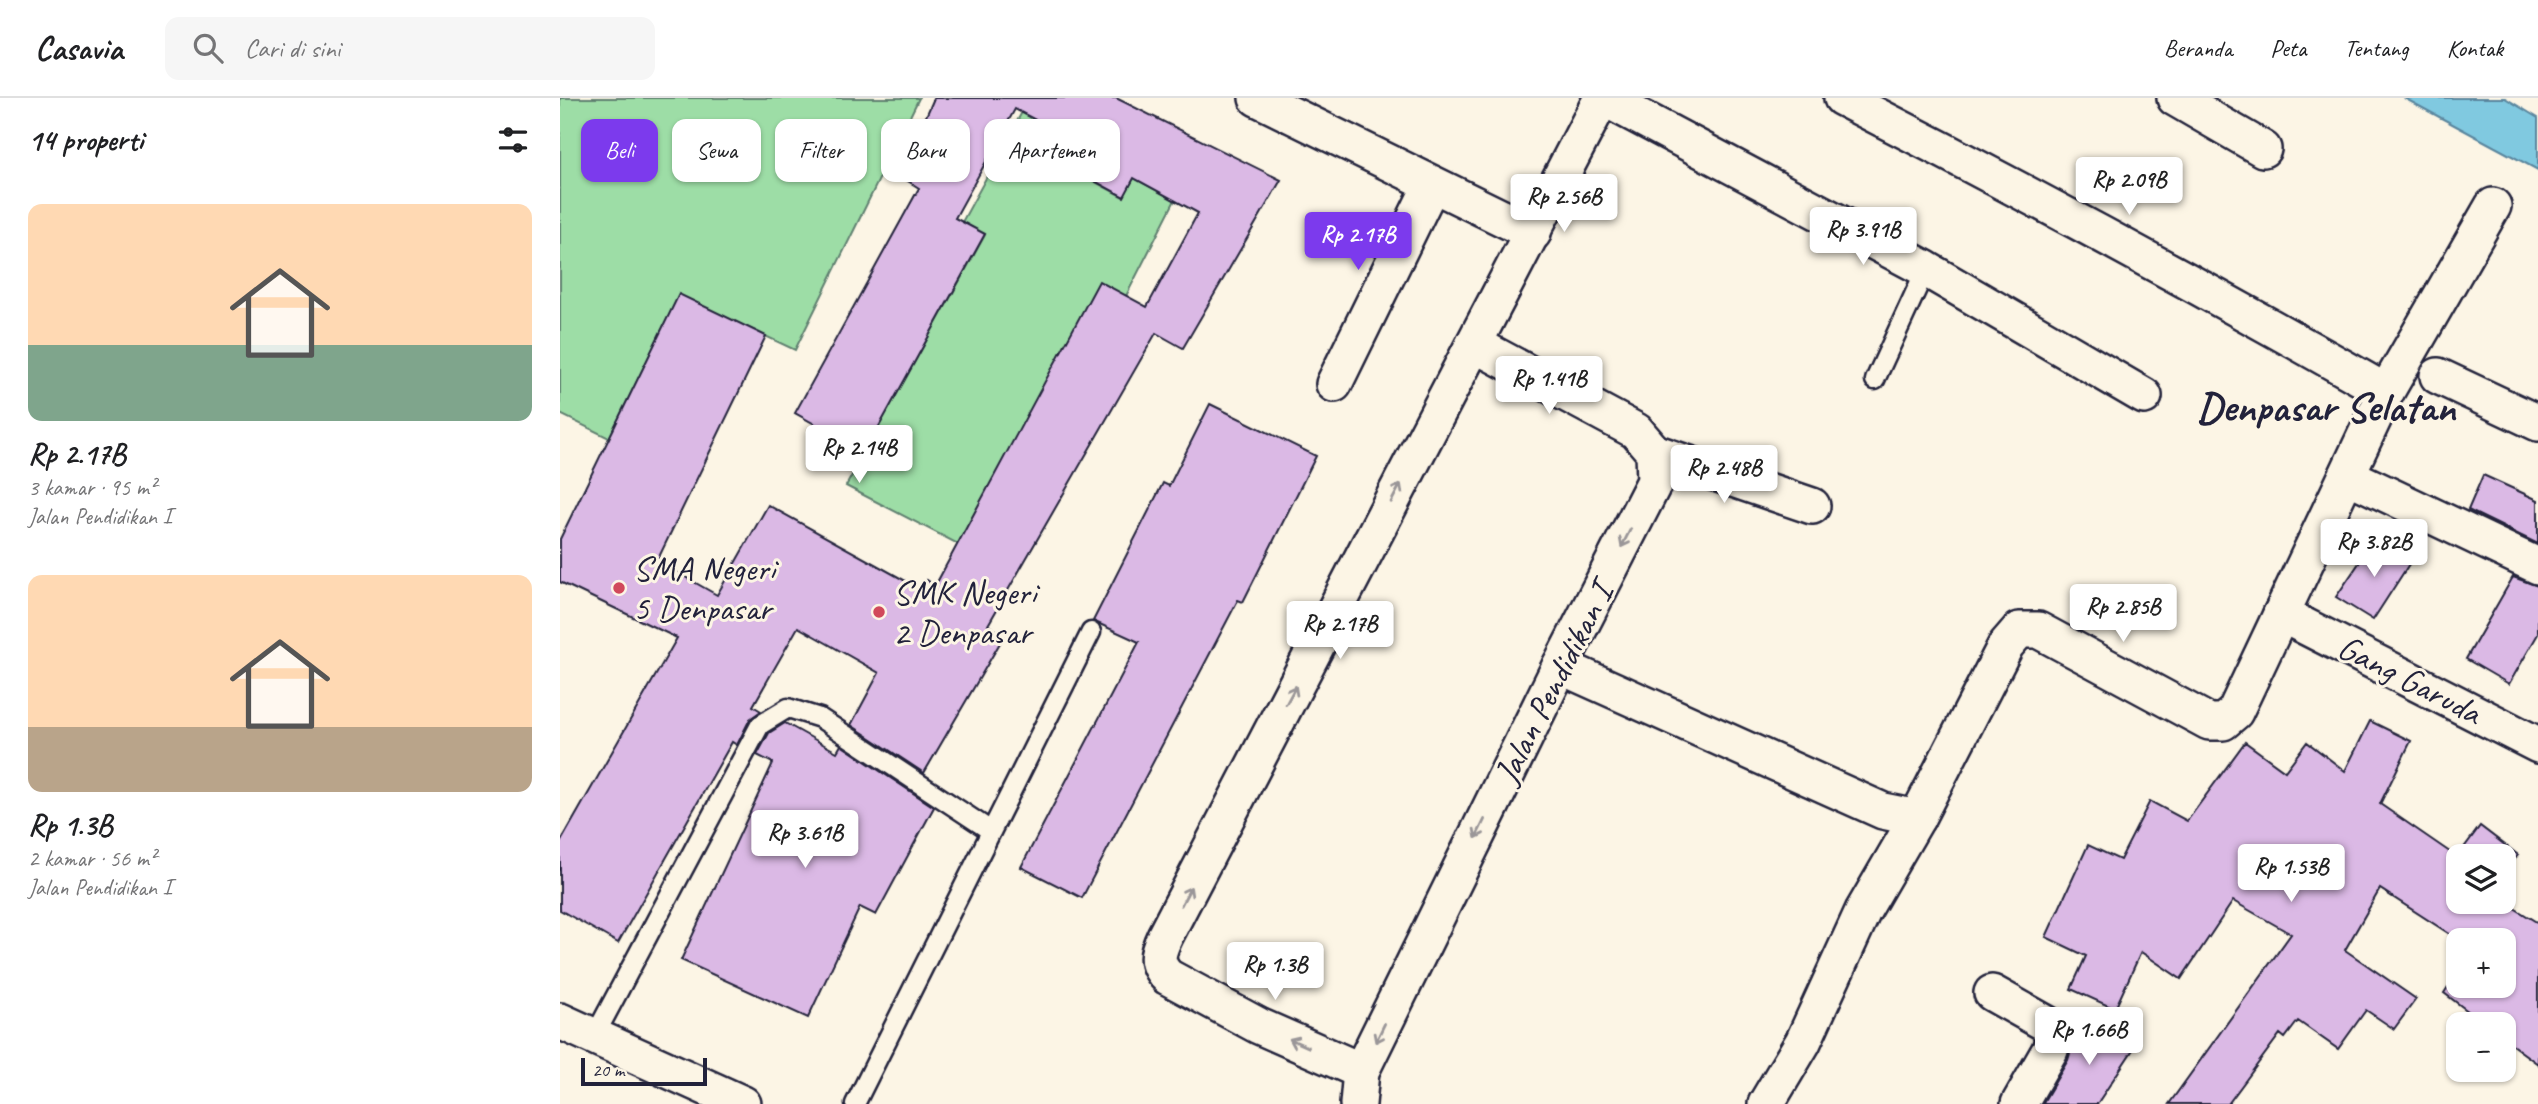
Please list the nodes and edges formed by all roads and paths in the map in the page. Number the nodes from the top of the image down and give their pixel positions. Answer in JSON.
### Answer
{"nodes":[{"id":1,"x":1257,"y":98,"type":"edge"},
{"id":2,"x":1603,"y":98,"type":"edge"},
{"id":3,"x":1842,"y":98,"type":"edge"},
{"id":4,"x":2175,"y":98,"type":"edge"},
{"id":5,"x":2263,"y":149,"type":"dead end"},
{"id":6,"x":1433,"y":184,"type":"junction"},
{"id":7,"x":2493,"y":206,"type":"dead end"},
{"id":8,"x":1533,"y":233,"type":"junction"},
{"id":9,"x":1926,"y":269,"type":"junction"},
{"id":10,"x":1474,"y":344,"type":"junction"},
{"id":11,"x":2438,"y":376,"type":"dead end"},
{"id":12,"x":1875,"y":380,"type":"dead end"},
{"id":13,"x":1334,"y":384,"type":"dead end"},
{"id":14,"x":2386,"y":392,"type":"junction"},
{"id":15,"x":2144,"y":396,"type":"dead end"},
{"id":16,"x":2538,"y":423,"type":"edge"},
{"id":17,"x":1654,"y":452,"type":"junction"},
{"id":18,"x":2359,"y":481,"type":"dead end"},
{"id":19,"x":1812,"y":506,"type":"dead end"},
{"id":20,"x":2538,"y":566,"type":"edge"},
{"id":21,"x":2281,"y":614,"type":"junction"},
{"id":22,"x":1091,"y":632,"type":"dead end"},
{"id":23,"x":1560,"y":666,"type":"junction"},
{"id":24,"x":2538,"y":745,"type":"edge"},
{"id":25,"x":1917,"y":818,"type":"junction"},
{"id":26,"x":991,"y":831,"type":"junction"},
{"id":27,"x":1992,"y":993,"type":"dead end"},
{"id":28,"x":560,"y":1021,"type":"edge"},
{"id":29,"x":594,"y":1037,"type":"junction"},
{"id":30,"x":1360,"y":1088,"type":"edge"},
{"id":31,"x":743,"y":1104,"type":"edge"},
{"id":32,"x":855,"y":1104,"type":"edge"},
{"id":33,"x":1766,"y":1104,"type":"edge"},
{"id":34,"x":2019,"y":1104,"type":"edge"}],
"edges":[{"from":1,"to":6,"type":"street"},
{"from":2,"to":8,"type":"street"},
{"from":2,"to":9,"type":"street"},
{"from":3,"to":14,"type":"street"},
{"from":4,"to":5,"type":"street"},
{"from":6,"to":8,"type":"street"},
{"from":6,"to":13,"type":"street"},
{"from":7,"to":14,"type":"street"},
{"from":8,"to":10,"type":"street"},
{"from":9,"to":12,"type":"lane"},
{"from":9,"to":15,"type":"street"},
{"from":10,"to":17,"type":"street"},
{"from":30,"to":10,"type":"street","one_way":true},
{"from":11,"to":16,"type":"street"},
{"from":14,"to":21,"type":"street"},
{"from":17,"to":19,"type":"street"},
{"from":17,"to":23,"type":"street","name":"Jalan Pendidikan I","one_way":true},
{"from":18,"to":20,"type":"street"},
{"from":21,"to":24,"type":"street","name":"Gang Garuda"},
{"from":21,"to":25,"type":"street"},
{"from":22,"to":26,"type":"lane"},
{"from":23,"to":25,"type":"street"},
{"from":23,"to":30,"type":"street","name":"Jalan Pendidikan I","one_way":true},
{"from":25,"to":33,"type":"street"},
{"from":26,"to":29,"type":"lane"},
{"from":26,"to":32,"type":"lane"},
{"from":27,"to":34,"type":"street"},
{"from":28,"to":29,"type":"street"},
{"from":29,"to":31,"type":"street"}]}
